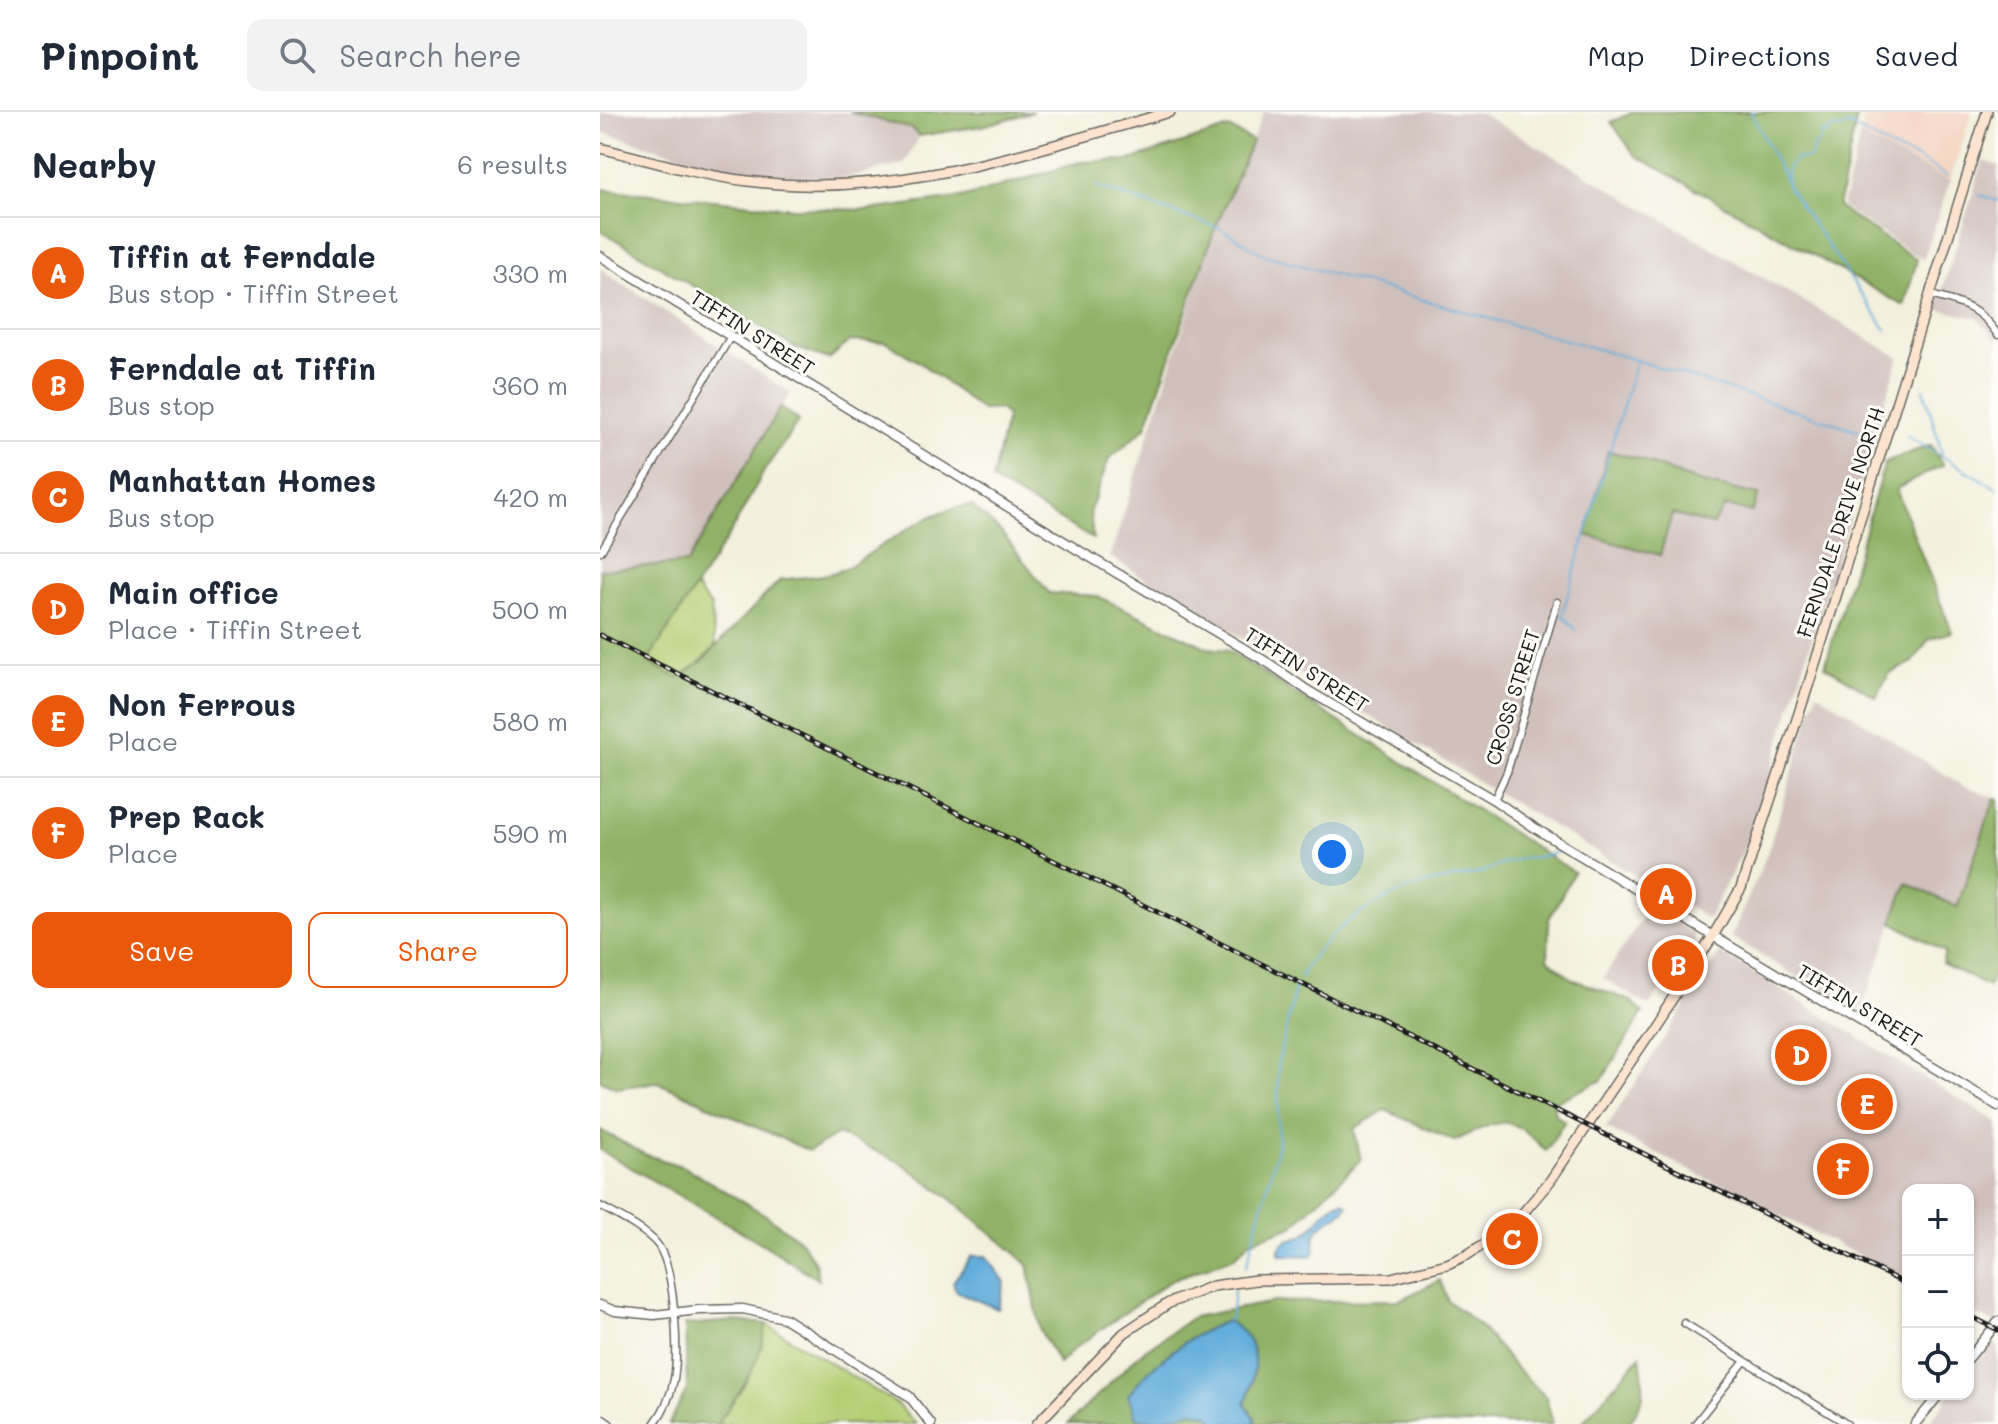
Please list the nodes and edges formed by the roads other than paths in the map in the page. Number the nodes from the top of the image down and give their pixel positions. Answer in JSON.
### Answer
{"nodes":[{"id":1,"x":1170,"y":112,"type":"edge"},
{"id":2,"x":1987,"y":112,"type":"edge"},
{"id":3,"x":600,"y":148,"type":"edge"},
{"id":4,"x":600,"y":256,"type":"edge"},
{"id":5,"x":1931,"y":295,"type":"junction"},
{"id":6,"x":1998,"y":335,"type":"edge"},
{"id":7,"x":731,"y":336,"type":"junction"},
{"id":8,"x":601,"y":551,"type":"edge"},
{"id":9,"x":1557,"y":602,"type":"dead end"},
{"id":10,"x":1494,"y":800,"type":"junction"},
{"id":11,"x":1713,"y":936,"type":"junction"},
{"id":12,"x":1998,"y":1106,"type":"edge"},
{"id":13,"x":600,"y":1206,"type":"edge"},
{"id":14,"x":600,"y":1305,"type":"edge"},
{"id":15,"x":674,"y":1313,"type":"junction"},
{"id":16,"x":1998,"y":1322,"type":"edge"},
{"id":17,"x":1684,"y":1323,"type":"dead end"},
{"id":18,"x":1974,"y":1352,"type":"edge"},
{"id":19,"x":1745,"y":1361,"type":"junction"},
{"id":20,"x":1935,"y":1400,"type":"edge"},
{"id":21,"x":600,"y":1417,"type":"edge"},
{"id":22,"x":610,"y":1424,"type":"edge"},
{"id":23,"x":654,"y":1424,"type":"edge"},
{"id":24,"x":931,"y":1424,"type":"edge"},
{"id":25,"x":1037,"y":1424,"type":"edge"},
{"id":26,"x":1695,"y":1424,"type":"edge"},
{"id":27,"x":1847,"y":1424,"type":"edge"},
{"id":28,"x":1915,"y":1424,"type":"edge"}],
"edges":[{"from":1,"to":3,"type":"main road"},
{"from":2,"to":5,"type":"main road","name":"FERNDALE DRIVE NORTH"},
{"from":4,"to":7,"type":"street","name":"TIFFIN STREET"},
{"from":5,"to":6,"type":"street"},
{"from":5,"to":11,"type":"main road","name":"FERNDALE DRIVE NORTH"},
{"from":7,"to":8,"type":"street"},
{"from":7,"to":10,"type":"street","name":"TIFFIN STREET"},
{"from":9,"to":10,"type":"street","name":"CROSS STREET"},
{"from":10,"to":11,"type":"street","name":"TIFFIN STREET"},
{"from":11,"to":12,"type":"street","name":"TIFFIN STREET"},
{"from":11,"to":25,"type":"main road","name":"FERNDALE DRIVE NORTH"},
{"from":13,"to":15,"type":"street"},
{"from":14,"to":15,"type":"street"},
{"from":15,"to":23,"type":"street"},
{"from":15,"to":24,"type":"street"},
{"from":16,"to":18,"type":"street"},
{"from":17,"to":19,"type":"street"},
{"from":19,"to":26,"type":"street"},
{"from":19,"to":27,"type":"street"},
{"from":20,"to":28,"type":"street"},
{"from":21,"to":22,"type":"street"}]}
